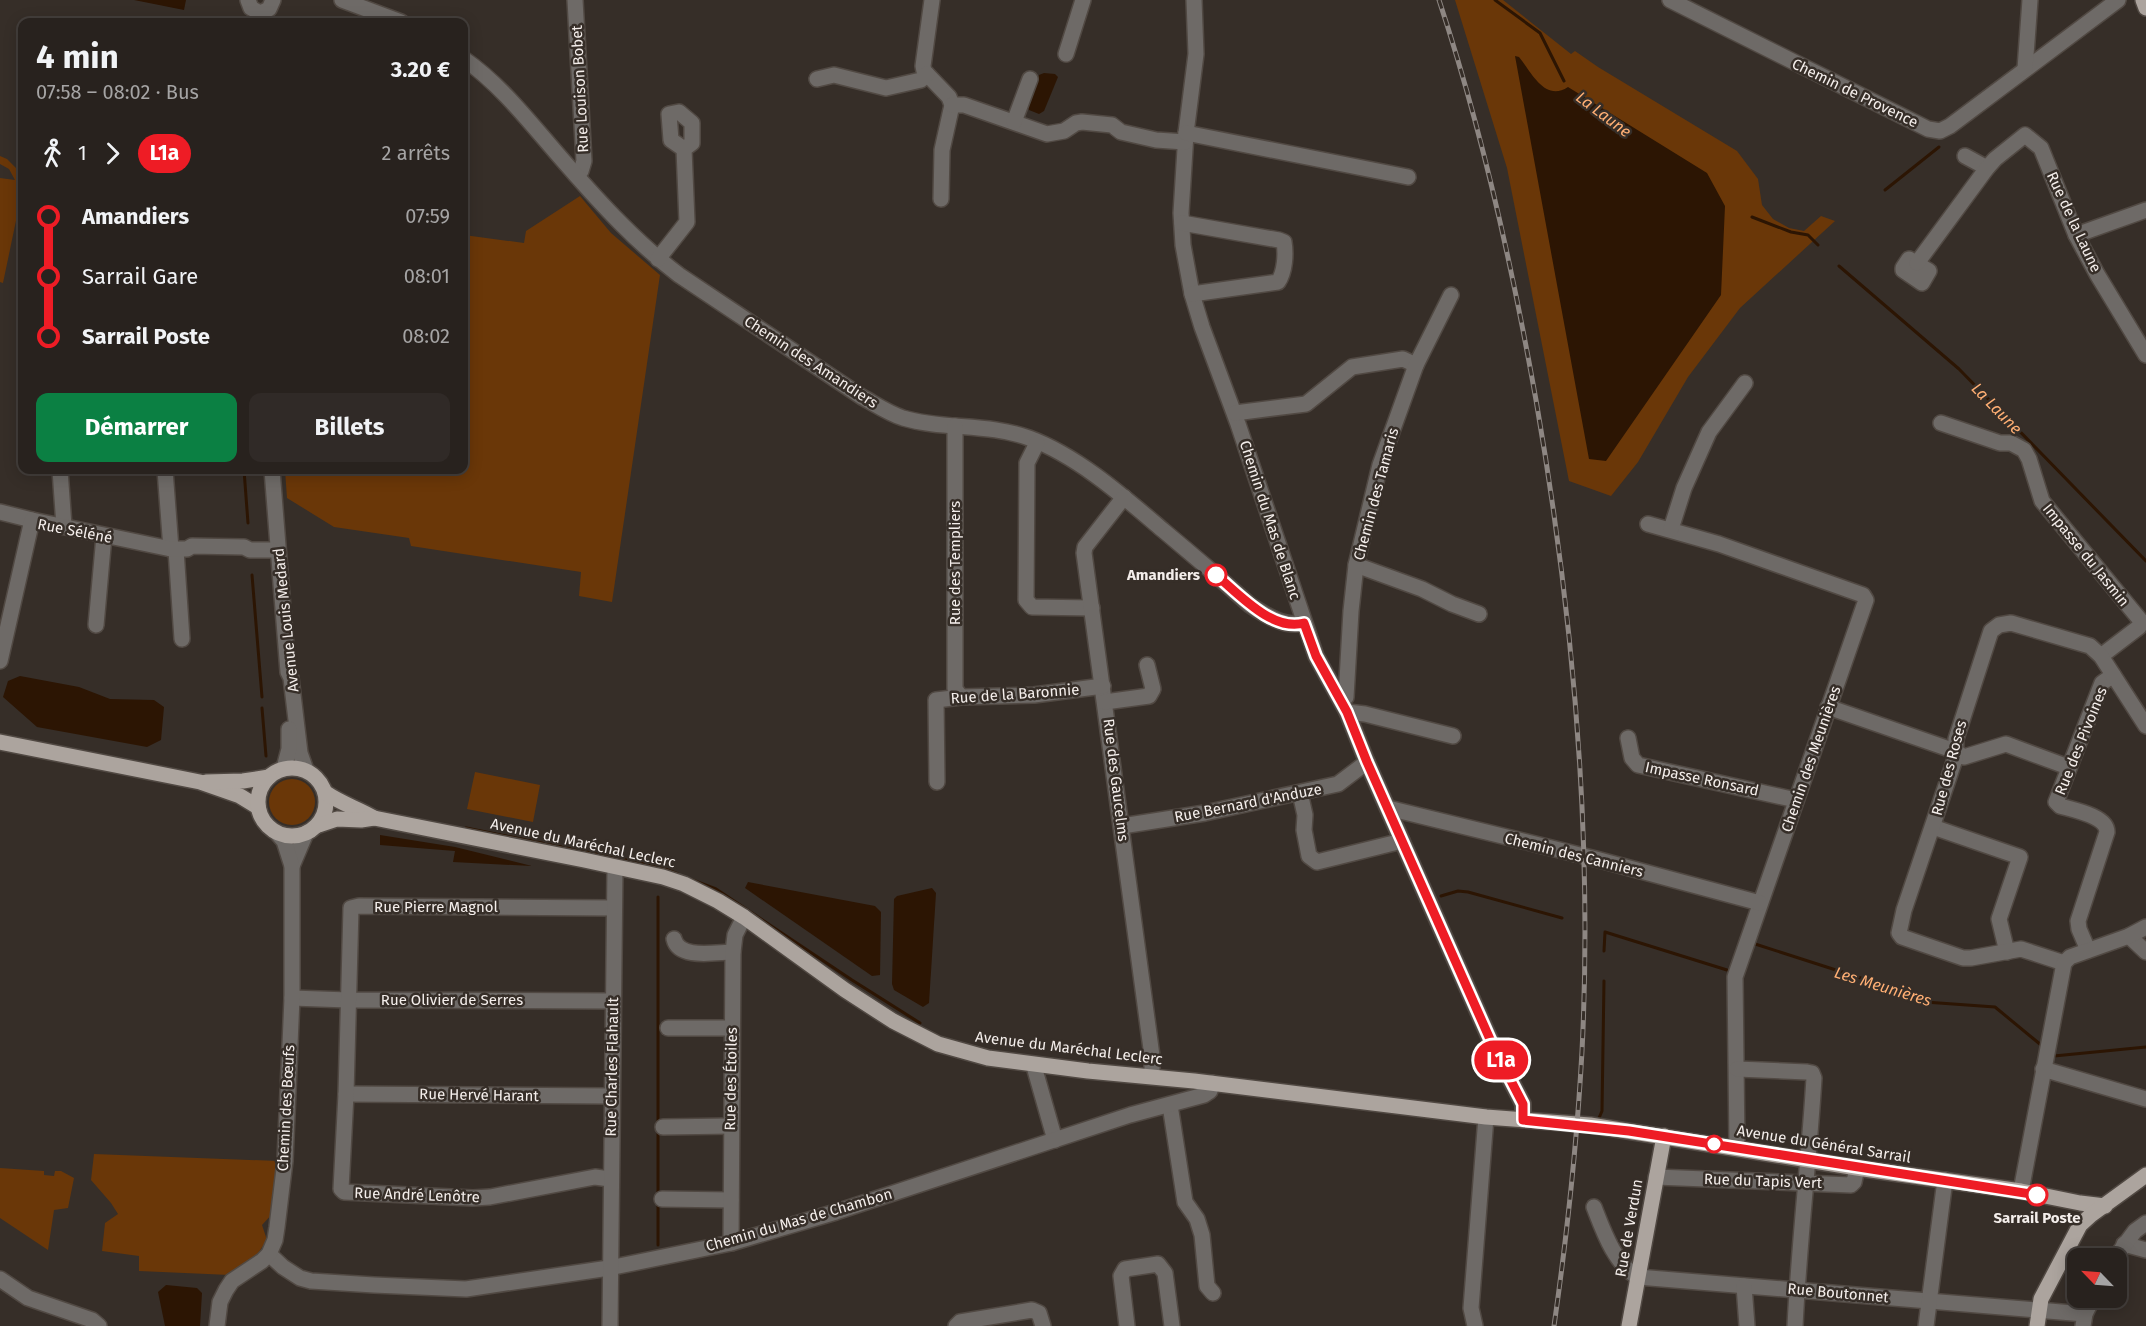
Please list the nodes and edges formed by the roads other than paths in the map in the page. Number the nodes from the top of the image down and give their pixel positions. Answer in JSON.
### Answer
{"nodes":[{"id":1,"x":342,"y":0,"type":"edge"},
{"id":2,"x":575,"y":0,"type":"edge"},
{"id":3,"x":932,"y":0,"type":"edge"},
{"id":4,"x":1083,"y":0,"type":"edge"},
{"id":5,"x":1194,"y":0,"type":"edge"},
{"id":6,"x":1670,"y":0,"type":"edge"},
{"id":7,"x":2030,"y":0,"type":"edge"},
{"id":8,"x":2118,"y":0,"type":"edge"},
{"id":9,"x":2143,"y":0,"type":"edge"},
{"id":10,"x":274,"y":7,"type":"edge"},
{"id":11,"x":2146,"y":8,"type":"edge"},
{"id":12,"x":253,"y":11,"type":"edge"},
{"id":13,"x":390,"y":18,"type":"edge"},
{"id":14,"x":1066,"y":54,"type":"dead end"},
{"id":15,"x":468,"y":62,"type":"edge"},
{"id":16,"x":2025,"y":69,"type":"junction"},
{"id":17,"x":927,"y":74,"type":"junction"},
{"id":18,"x":817,"y":79,"type":"dead end"},
{"id":19,"x":1030,"y":80,"type":"dead end"},
{"id":20,"x":952,"y":105,"type":"junction"},
{"id":21,"x":1014,"y":122,"type":"junction"},
{"id":22,"x":1185,"y":137,"type":"junction"},
{"id":23,"x":684,"y":150,"type":"dead end"},
{"id":24,"x":1965,"y":156,"type":"dead end"},
{"id":25,"x":1987,"y":168,"type":"junction"},
{"id":26,"x":576,"y":175,"type":"junction"},
{"id":27,"x":1408,"y":177,"type":"dead end"},
{"id":28,"x":941,"y":199,"type":"dead end"},
{"id":29,"x":2146,"y":210,"type":"edge"},
{"id":30,"x":1182,"y":223,"type":"junction"},
{"id":31,"x":2076,"y":235,"type":"junction"},
{"id":32,"x":657,"y":259,"type":"junction"},
{"id":33,"x":1917,"y":263,"type":"dead end"},
{"id":34,"x":1192,"y":294,"type":"junction"},
{"id":35,"x":1450,"y":295,"type":"dead end"},
{"id":36,"x":2146,"y":355,"type":"edge"},
{"id":37,"x":1416,"y":365,"type":"junction"},
{"id":38,"x":1745,"y":383,"type":"dead end"},
{"id":39,"x":1234,"y":414,"type":"junction"},
{"id":40,"x":1941,"y":423,"type":"dead end"},
{"id":41,"x":955,"y":426,"type":"junction"},
{"id":42,"x":1038,"y":442,"type":"junction"},
{"id":43,"x":60,"y":474,"type":"edge"},
{"id":44,"x":166,"y":474,"type":"edge"},
{"id":45,"x":266,"y":474,"type":"edge"},
{"id":46,"x":272,"y":474,"type":"edge"},
{"id":47,"x":1124,"y":497,"type":"junction"},
{"id":48,"x":0,"y":512,"type":"edge"},
{"id":49,"x":32,"y":520,"type":"junction"},
{"id":50,"x":1648,"y":524,"type":"dead end"},
{"id":51,"x":64,"y":526,"type":"junction"},
{"id":52,"x":1671,"y":529,"type":"junction"},
{"id":53,"x":104,"y":536,"type":"junction"},
{"id":54,"x":178,"y":550,"type":"junction"},
{"id":55,"x":271,"y":550,"type":"junction"},
{"id":56,"x":1356,"y":565,"type":"junction"},
{"id":57,"x":1092,"y":608,"type":"junction"},
{"id":58,"x":1479,"y":614,"type":"dead end"},
{"id":59,"x":5,"y":615,"type":"edge"},
{"id":60,"x":1304,"y":623,"type":"junction"},
{"id":61,"x":96,"y":625,"type":"dead end"},
{"id":62,"x":182,"y":639,"type":"dead end"},
{"id":63,"x":2102,"y":656,"type":"junction"},
{"id":64,"x":0,"y":661,"type":"edge"},
{"id":65,"x":1147,"y":665,"type":"dead end"},
{"id":66,"x":2113,"y":675,"type":"junction"},
{"id":67,"x":1103,"y":686,"type":"junction"},
{"id":68,"x":961,"y":697,"type":"junction"},
{"id":69,"x":1105,"y":702,"type":"junction"},
{"id":70,"x":1344,"y":706,"type":"junction"},
{"id":71,"x":1828,"y":707,"type":"junction"},
{"id":72,"x":2146,"y":726,"type":"edge"},
{"id":73,"x":1453,"y":736,"type":"dead end"},
{"id":74,"x":1628,"y":738,"type":"dead end"},
{"id":75,"x":0,"y":742,"type":"edge"},
{"id":76,"x":1955,"y":751,"type":"junction"},
{"id":77,"x":1367,"y":762,"type":"junction"},
{"id":78,"x":2068,"y":766,"type":"junction"},
{"id":79,"x":284,"y":768,"type":"junction"},
{"id":80,"x":306,"y":770,"type":"junction"},
{"id":81,"x":269,"y":777,"type":"junction"},
{"id":82,"x":200,"y":782,"type":"junction"},
{"id":83,"x":937,"y":782,"type":"dead end"},
{"id":84,"x":326,"y":793,"type":"junction"},
{"id":85,"x":1300,"y":793,"type":"junction"},
{"id":86,"x":1796,"y":800,"type":"junction"},
{"id":87,"x":258,"y":807,"type":"junction"},
{"id":88,"x":1388,"y":808,"type":"junction"},
{"id":89,"x":374,"y":818,"type":"junction"},
{"id":90,"x":319,"y":825,"type":"junction"},
{"id":91,"x":1122,"y":826,"type":"junction"},
{"id":92,"x":1933,"y":827,"type":"junction"},
{"id":93,"x":277,"y":833,"type":"junction"},
{"id":94,"x":306,"y":833,"type":"junction"},
{"id":95,"x":1402,"y":841,"type":"junction"},
{"id":96,"x":292,"y":866,"type":"junction"},
{"id":97,"x":615,"y":867,"type":"junction"},
{"id":98,"x":1760,"y":903,"type":"junction"},
{"id":99,"x":614,"y":908,"type":"junction"},
{"id":100,"x":744,"y":917,"type":"junction"},
{"id":101,"x":2145,"y":931,"type":"edge"},
{"id":102,"x":2129,"y":936,"type":"junction"},
{"id":103,"x":674,"y":939,"type":"dead end"},
{"id":104,"x":2088,"y":950,"type":"junction"},
{"id":105,"x":733,"y":952,"type":"junction"},
{"id":106,"x":2007,"y":952,"type":"junction"},
{"id":107,"x":2146,"y":952,"type":"edge"},
{"id":108,"x":2064,"y":963,"type":"junction"},
{"id":109,"x":292,"y":998,"type":"junction"},
{"id":110,"x":348,"y":1000,"type":"junction"},
{"id":111,"x":613,"y":1001,"type":"junction"},
{"id":112,"x":668,"y":1028,"type":"dead end"},
{"id":113,"x":732,"y":1028,"type":"junction"},
{"id":114,"x":1036,"y":1065,"type":"junction"},
{"id":115,"x":2043,"y":1068,"type":"junction"},
{"id":116,"x":1737,"y":1069,"type":"junction"},
{"id":117,"x":1152,"y":1076,"type":"junction"},
{"id":118,"x":1212,"y":1083,"type":"junction"},
{"id":119,"x":346,"y":1094,"type":"junction"},
{"id":120,"x":612,"y":1096,"type":"junction"},
{"id":121,"x":2146,"y":1099,"type":"edge"},
{"id":122,"x":1170,"y":1105,"type":"junction"},
{"id":123,"x":1486,"y":1117,"type":"junction"},
{"id":124,"x":1523,"y":1120,"type":"junction"},
{"id":125,"x":1561,"y":1123,"type":"joint"},
{"id":126,"x":731,"y":1126,"type":"junction"},
{"id":127,"x":663,"y":1127,"type":"dead end"},
{"id":128,"x":1664,"y":1136,"type":"junction"},
{"id":129,"x":1055,"y":1140,"type":"junction"},
{"id":130,"x":1737,"y":1148,"type":"junction"},
{"id":131,"x":1808,"y":1160,"type":"junction"},
{"id":132,"x":1857,"y":1168,"type":"junction"},
{"id":133,"x":2146,"y":1175,"type":"edge"},
{"id":134,"x":1656,"y":1177,"type":"junction"},
{"id":135,"x":610,"y":1179,"type":"junction"},
{"id":136,"x":1945,"y":1180,"type":"junction"},
{"id":137,"x":1805,"y":1182,"type":"junction"},
{"id":138,"x":2021,"y":1191,"type":"junction"},
{"id":139,"x":662,"y":1199,"type":"dead end"},
{"id":140,"x":731,"y":1200,"type":"junction"},
{"id":141,"x":2080,"y":1203,"type":"junction"},
{"id":142,"x":2105,"y":1206,"type":"junction"},
{"id":143,"x":1594,"y":1207,"type":"dead end"},
{"id":144,"x":2084,"y":1221,"type":"junction"},
{"id":145,"x":2146,"y":1223,"type":"edge"},
{"id":146,"x":731,"y":1243,"type":"junction"},
{"id":147,"x":2124,"y":1244,"type":"junction"},
{"id":148,"x":2121,"y":1248,"type":"edge"},
{"id":149,"x":2146,"y":1250,"type":"edge"},
{"id":150,"x":269,"y":1254,"type":"junction"},
{"id":151,"x":609,"y":1268,"type":"junction"},
{"id":152,"x":1638,"y":1277,"type":"junction"},
{"id":153,"x":0,"y":1279,"type":"edge"},
{"id":154,"x":1744,"y":1286,"type":"junction"},
{"id":155,"x":1797,"y":1290,"type":"junction"},
{"id":156,"x":1213,"y":1293,"type":"dead end"},
{"id":157,"x":1929,"y":1300,"type":"junction"},
{"id":158,"x":2038,"y":1309,"type":"junction"},
{"id":159,"x":2084,"y":1320,"type":"edge"},
{"id":160,"x":99,"y":1326,"type":"edge"},
{"id":161,"x":217,"y":1326,"type":"edge"},
{"id":162,"x":610,"y":1326,"type":"edge"},
{"id":163,"x":956,"y":1326,"type":"edge"},
{"id":164,"x":1043,"y":1326,"type":"edge"},
{"id":165,"x":1127,"y":1326,"type":"edge"},
{"id":166,"x":1172,"y":1326,"type":"edge"},
{"id":167,"x":1475,"y":1326,"type":"edge"},
{"id":168,"x":1629,"y":1326,"type":"edge"},
{"id":169,"x":1747,"y":1326,"type":"edge"},
{"id":170,"x":1795,"y":1326,"type":"edge"},
{"id":171,"x":1926,"y":1326,"type":"edge"},
{"id":172,"x":2037,"y":1326,"type":"edge"}],
"edges":[{"from":1,"to":13,"type":"street"},
{"from":2,"to":26,"type":"street","name":"Rue Louison Bobet"},
{"from":3,"to":17,"type":"street"},
{"from":4,"to":14,"type":"street"},
{"from":5,"to":22,"type":"street","name":"Chemin du Mas de Blanc"},
{"from":6,"to":16,"type":"street","name":"Chemin de Provence"},
{"from":7,"to":16,"type":"street"},
{"from":8,"to":16,"type":"street","name":"Chemin de Provence"},
{"from":9,"to":11,"type":"main road"},
{"from":10,"to":12,"type":"street"},
{"from":15,"to":26,"type":"street","name":"Chemin des Amandiers"},
{"from":17,"to":18,"type":"street"},
{"from":17,"to":20,"type":"street"},
{"from":19,"to":21,"type":"street"},
{"from":20,"to":21,"type":"street"},
{"from":20,"to":28,"type":"street"},
{"from":21,"to":22,"type":"street"},
{"from":22,"to":27,"type":"street"},
{"from":22,"to":30,"type":"street","name":"Chemin du Mas de Blanc"},
{"from":23,"to":32,"type":"street"},
{"from":24,"to":25,"type":"street"},
{"from":25,"to":31,"type":"street","name":"Rue de la Laune"},
{"from":25,"to":33,"type":"street"},
{"from":26,"to":32,"type":"street","name":"Chemin des Amandiers"},
{"from":29,"to":31,"type":"street"},
{"from":30,"to":34,"type":"street","name":"Chemin du Mas de Blanc"},
{"from":30,"to":34,"type":"street"},
{"from":31,"to":36,"type":"street","name":"Rue de la Laune"},
{"from":32,"to":41,"type":"street","name":"Chemin des Amandiers"},
{"from":34,"to":39,"type":"street","name":"Chemin du Mas de Blanc"},
{"from":35,"to":37,"type":"street","name":"Chemin des Tamaris"},
{"from":37,"to":39,"type":"street"},
{"from":37,"to":56,"type":"street","name":"Chemin des Tamaris"},
{"from":38,"to":52,"type":"street"},
{"from":39,"to":60,"type":"street","name":"Chemin du Mas de Blanc"},
{"from":40,"to":63,"type":"street","name":"Impasse du Jasmin"},
{"from":41,"to":42,"type":"street","name":"Chemin des Amandiers"},
{"from":41,"to":68,"type":"street","name":"Rue des Templiers"},
{"from":42,"to":47,"type":"street","name":"Chemin des Amandiers"},
{"from":42,"to":57,"type":"street"},
{"from":43,"to":51,"type":"street"},
{"from":44,"to":54,"type":"street"},
{"from":45,"to":55,"type":"street","name":"Avenue Louis Medard"},
{"from":46,"to":80,"type":"street","name":"Avenue Louis Medard"},
{"from":47,"to":57,"type":"street","name":"Rue des Gaucelms"},
{"from":47,"to":60,"type":"street","name":"Chemin des Amandiers"},
{"from":48,"to":49,"type":"street"},
{"from":49,"to":51,"type":"street","name":"Rue Séléné"},
{"from":49,"to":59,"type":"street","name":"Rue Séléné"},
{"from":50,"to":52,"type":"street","name":"Chemin des Meunières"},
{"from":51,"to":53,"type":"street","name":"Rue Séléné"},
{"from":52,"to":71,"type":"street","name":"Chemin des Meunières"},
{"from":53,"to":54,"type":"street","name":"Rue Séléné"},
{"from":53,"to":61,"type":"street"},
{"from":54,"to":55,"type":"street","name":"Rue Séléné"},
{"from":54,"to":62,"type":"street"},
{"from":55,"to":79,"type":"street","name":"Avenue Louis Medard"},
{"from":56,"to":58,"type":"street"},
{"from":56,"to":70,"type":"street","name":"Chemin des Tamaris"},
{"from":57,"to":67,"type":"street","name":"Rue des Gaucelms"},
{"from":59,"to":64,"type":"street","name":"Rue Séléné"},
{"from":60,"to":70,"type":"street","name":"Chemin du Mas de Blanc"},
{"from":63,"to":66,"type":"street"},
{"from":63,"to":76,"type":"street","name":"Rue des Roses"},
{"from":65,"to":69,"type":"street"},
{"from":66,"to":72,"type":"street"},
{"from":66,"to":78,"type":"street","name":"Rue des Pivoines"},
{"from":67,"to":68,"type":"street","name":"Rue de la Baronnie"},
{"from":67,"to":69,"type":"street","name":"Rue des Gaucelms"},
{"from":68,"to":83,"type":"street","name":"Rue de la Baronnie"},
{"from":69,"to":91,"type":"street","name":"Rue des Gaucelms"},
{"from":70,"to":73,"type":"street"},
{"from":70,"to":77,"type":"street","name":"Chemin du Mas de Blanc"},
{"from":71,"to":76,"type":"street"},
{"from":71,"to":86,"type":"street","name":"Chemin des Meunières"},
{"from":74,"to":86,"type":"street","name":"Impasse Ronsard"},
{"from":75,"to":82,"type":"main road"},
{"from":76,"to":78,"type":"street"},
{"from":76,"to":92,"type":"street","name":"Rue des Roses"},
{"from":77,"to":85,"type":"street","name":"Rue Bernard d'Anduze"},
{"from":77,"to":88,"type":"street","name":"Chemin du Mas de Blanc"},
{"from":78,"to":104,"type":"street","name":"Rue des Pivoines"},
{"from":79,"to":80,"type":"main road"},
{"from":79,"to":81,"type":"main road"},
{"from":80,"to":84,"type":"main road"},
{"from":81,"to":82,"type":"main road"},
{"from":81,"to":87,"type":"main road"},
{"from":82,"to":87,"type":"main road"},
{"from":84,"to":89,"type":"main road","name":"Avenue du Maréchal Leclerc"},
{"from":84,"to":90,"type":"main road"},
{"from":85,"to":91,"type":"street","name":"Rue Bernard d'Anduze"},
{"from":85,"to":95,"type":"street"},
{"from":86,"to":98,"type":"street","name":"Chemin des Meunières"},
{"from":87,"to":93,"type":"main road"},
{"from":88,"to":95,"type":"street","name":"Chemin du Mas de Blanc"},
{"from":88,"to":98,"type":"street","name":"Chemin des Canniers"},
{"from":89,"to":90,"type":"main road","name":"Avenue du Maréchal Leclerc"},
{"from":89,"to":97,"type":"main road","name":"Avenue du Maréchal Leclerc"},
{"from":90,"to":94,"type":"main road"},
{"from":91,"to":117,"type":"street","name":"Rue des Gaucelms"},
{"from":92,"to":106,"type":"street"},
{"from":92,"to":106,"type":"street","name":"Rue des Roses"},
{"from":93,"to":94,"type":"main road"},
{"from":93,"to":96,"type":"street","name":"Chemin des Bœufs"},
{"from":94,"to":96,"type":"street","name":"Chemin des Bœufs"},
{"from":95,"to":124,"type":"street","name":"Chemin du Mas de Blanc"},
{"from":96,"to":109,"type":"street","name":"Chemin des Bœufs"},
{"from":97,"to":99,"type":"street","name":"Rue Charles Flahault"},
{"from":97,"to":100,"type":"main road","name":"Avenue du Maréchal Leclerc"},
{"from":98,"to":116,"type":"street","name":"Chemin des Meunières"},
{"from":99,"to":110,"type":"street","name":"Rue Pierre Magnol"},
{"from":99,"to":111,"type":"street","name":"Rue Charles Flahault"},
{"from":100,"to":105,"type":"street","name":"Rue des Étoiles"},
{"from":100,"to":114,"type":"main road","name":"Avenue du Maréchal Leclerc"},
{"from":101,"to":102,"type":"street"},
{"from":102,"to":104,"type":"street"},
{"from":102,"to":107,"type":"street"},
{"from":103,"to":105,"type":"street"},
{"from":104,"to":108,"type":"street"},
{"from":105,"to":113,"type":"street","name":"Rue des Étoiles"},
{"from":106,"to":108,"type":"street","name":"Rue des Roses"},
{"from":108,"to":115,"type":"street"},
{"from":109,"to":110,"type":"street","name":"Rue Olivier de Serres"},
{"from":109,"to":150,"type":"street","name":"Chemin des Bœufs"},
{"from":110,"to":111,"type":"street","name":"Rue Olivier de Serres"},
{"from":110,"to":119,"type":"street","name":"Rue André Lenôtre"},
{"from":111,"to":120,"type":"street","name":"Rue Charles Flahault"},
{"from":112,"to":113,"type":"street"},
{"from":113,"to":126,"type":"street","name":"Rue des Étoiles"},
{"from":114,"to":117,"type":"main road","name":"Avenue du Maréchal Leclerc"},
{"from":114,"to":129,"type":"street"},
{"from":115,"to":121,"type":"street"},
{"from":115,"to":138,"type":"street"},
{"from":116,"to":130,"type":"street","name":"Chemin des Meunières"},
{"from":116,"to":131,"type":"street"},
{"from":117,"to":118,"type":"main road","name":"Avenue du Maréchal Leclerc"},
{"from":118,"to":122,"type":"street","name":"Chemin du Mas de Chambon"},
{"from":118,"to":123,"type":"main road","name":"Avenue du Maréchal Leclerc"},
{"from":119,"to":120,"type":"street","name":"Rue Hervé Harant"},
{"from":119,"to":135,"type":"street","name":"Rue André Lenôtre"},
{"from":120,"to":135,"type":"street","name":"Rue Charles Flahault"},
{"from":122,"to":129,"type":"street","name":"Chemin du Mas de Chambon"},
{"from":122,"to":156,"type":"street"},
{"from":123,"to":124,"type":"main road","name":"Avenue du Maréchal Leclerc"},
{"from":123,"to":167,"type":"street"},
{"from":124,"to":125,"type":"main road","name":"Avenue du Maréchal Leclerc"},
{"from":125,"to":128,"type":"main road","name":"Avenue du Général Sarrail"},
{"from":126,"to":127,"type":"street"},
{"from":126,"to":140,"type":"street","name":"Rue des Étoiles"},
{"from":128,"to":130,"type":"main road","name":"Avenue du Général Sarrail"},
{"from":128,"to":134,"type":"main road","name":"Rue de Verdun"},
{"from":129,"to":146,"type":"street","name":"Chemin du Mas de Chambon"},
{"from":130,"to":131,"type":"main road","name":"Avenue du Général Sarrail"},
{"from":131,"to":132,"type":"main road","name":"Avenue du Général Sarrail"},
{"from":131,"to":137,"type":"street"},
{"from":132,"to":136,"type":"main road","name":"Avenue du Général Sarrail"},
{"from":132,"to":137,"type":"street","name":"Rue du Tapis Vert"},
{"from":133,"to":142,"type":"main road"},
{"from":134,"to":137,"type":"street","name":"Rue du Tapis Vert"},
{"from":134,"to":152,"type":"main road","name":"Rue de Verdun"},
{"from":135,"to":151,"type":"street","name":"Rue Charles Flahault"},
{"from":136,"to":138,"type":"main road","name":"Avenue du Général Sarrail"},
{"from":136,"to":157,"type":"street"},
{"from":137,"to":155,"type":"street"},
{"from":138,"to":141,"type":"main road","name":"Avenue du Général Sarrail"},
{"from":139,"to":140,"type":"street"},
{"from":140,"to":146,"type":"street","name":"Rue des Étoiles"},
{"from":141,"to":142,"type":"main road","name":"Avenue du Général Sarrail"},
{"from":141,"to":144,"type":"main road"},
{"from":142,"to":144,"type":"main road"},
{"from":143,"to":152,"type":"street"},
{"from":144,"to":158,"type":"main road"},
{"from":145,"to":147,"type":"street"},
{"from":146,"to":151,"type":"street","name":"Chemin du Mas de Chambon"},
{"from":147,"to":148,"type":"street"},
{"from":147,"to":149,"type":"street"},
{"from":150,"to":151,"type":"street","name":"Chemin du Mas de Chambon"},
{"from":150,"to":161,"type":"street"},
{"from":151,"to":162,"type":"street","name":"Rue Charles Flahault"},
{"from":152,"to":154,"type":"street","name":"Rue Boutonnet"},
{"from":152,"to":168,"type":"main road","name":"Rue de Verdun"},
{"from":153,"to":160,"type":"street"},
{"from":154,"to":155,"type":"street","name":"Rue Boutonnet"},
{"from":154,"to":169,"type":"street"},
{"from":155,"to":157,"type":"street","name":"Rue Boutonnet"},
{"from":155,"to":170,"type":"street"},
{"from":157,"to":158,"type":"street","name":"Rue Boutonnet"},
{"from":157,"to":171,"type":"street"},
{"from":158,"to":159,"type":"street","name":"Rue Boutonnet"},
{"from":158,"to":172,"type":"main road"},
{"from":163,"to":164,"type":"street"},
{"from":165,"to":166,"type":"street"}]}
